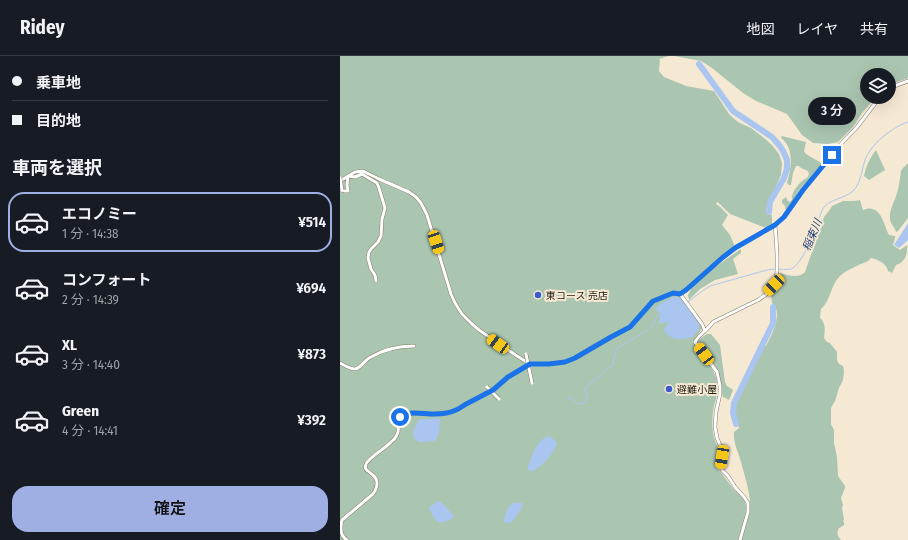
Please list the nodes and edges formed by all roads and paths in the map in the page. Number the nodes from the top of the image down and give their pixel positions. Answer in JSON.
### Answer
{"nodes":[{"id":1,"x":908,"y":81,"type":"edge"},
{"id":2,"x":896,"y":85,"type":"edge"},
{"id":3,"x":875,"y":104,"type":"edge"},
{"id":4,"x":348,"y":176,"type":"junction"},
{"id":5,"x":340,"y":178,"type":"edge"},
{"id":6,"x":340,"y":181,"type":"edge"},
{"id":7,"x":341,"y":190,"type":"edge"},
{"id":8,"x":775,"y":225,"type":"junction"},
{"id":9,"x":376,"y":281,"type":"dead end"},
{"id":10,"x":680,"y":294,"type":"junction"},
{"id":11,"x":705,"y":331,"type":"junction"},
{"id":12,"x":414,"y":346,"type":"dead end"},
{"id":13,"x":526,"y":354,"type":"dead end"},
{"id":14,"x":340,"y":363,"type":"edge"},
{"id":15,"x":530,"y":364,"type":"junction"},
{"id":16,"x":532,"y":383,"type":"dead end"},
{"id":17,"x":487,"y":387,"type":"dead end"},
{"id":18,"x":499,"y":399,"type":"dead end"},
{"id":19,"x":347,"y":540,"type":"edge"},
{"id":20,"x":740,"y":540,"type":"edge"}],
"edges":[{"from":1,"to":2,"type":"street"},
{"from":3,"to":8,"type":"street"},
{"from":4,"to":6,"type":"street"},
{"from":4,"to":7,"type":"street"},
{"from":4,"to":9,"type":"street"},
{"from":4,"to":15,"type":"street"},
{"from":5,"to":7,"type":"street","bridge":true},
{"from":8,"to":10,"type":"street"},
{"from":8,"to":11,"type":"street"},
{"from":10,"to":11,"type":"street"},
{"from":10,"to":15,"type":"street"},
{"from":11,"to":20,"type":"street"},
{"from":12,"to":14,"type":"street"},
{"from":13,"to":16,"type":"street","bridge":true},
{"from":15,"to":19,"type":"street"},
{"from":17,"to":18,"type":"street","bridge":true}]}
